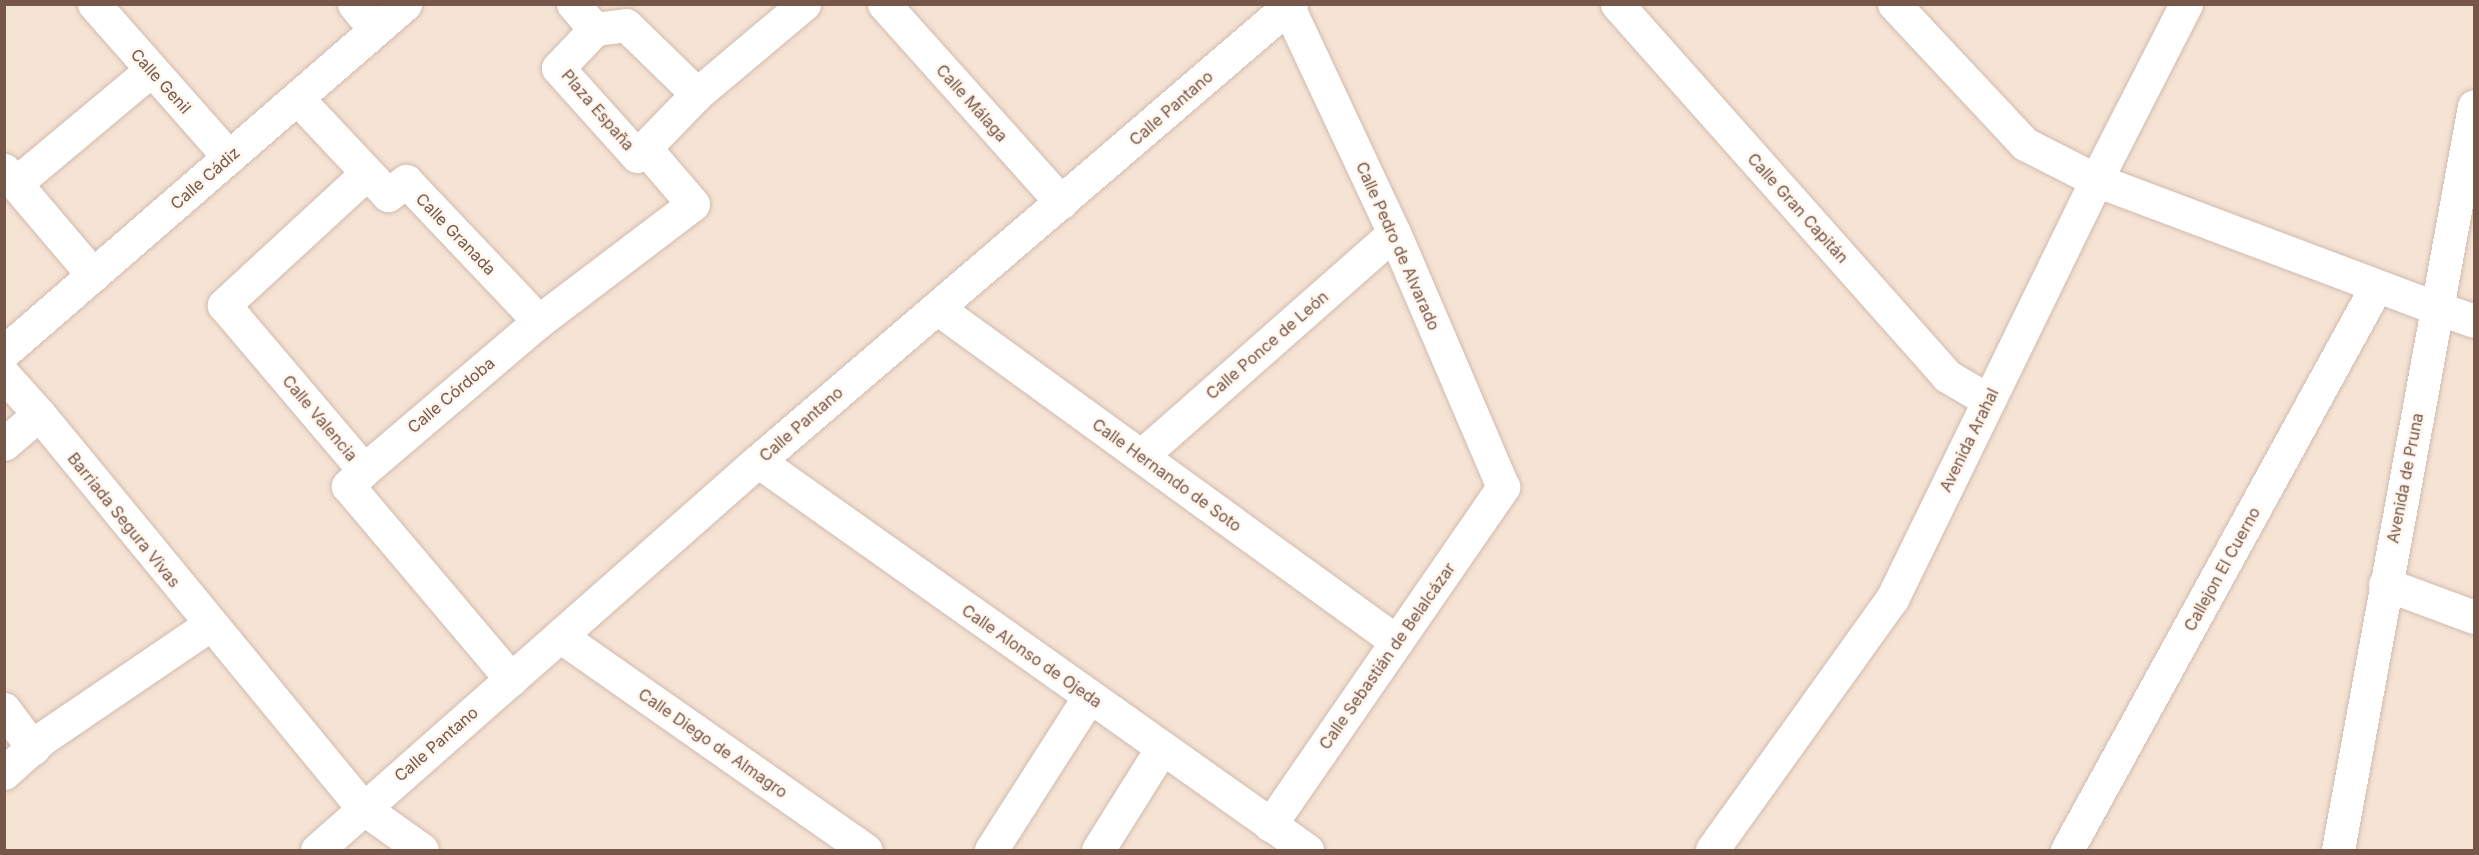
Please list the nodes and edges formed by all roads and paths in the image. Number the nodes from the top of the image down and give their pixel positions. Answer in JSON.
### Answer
{"nodes":[{"id":1,"x":94,"y":4,"type":"edge"},
{"id":2,"x":354,"y":4,"type":"edge"},
{"id":3,"x":405,"y":4,"type":"edge"},
{"id":4,"x":573,"y":4,"type":"edge"},
{"id":5,"x":804,"y":4,"type":"edge"},
{"id":6,"x":884,"y":4,"type":"edge"},
{"id":7,"x":1617,"y":4,"type":"edge"},
{"id":8,"x":1894,"y":4,"type":"edge"},
{"id":9,"x":2186,"y":4,"type":"edge"},
{"id":10,"x":1290,"y":6,"type":"edge"},
{"id":11,"x":595,"y":29,"type":"junction"},
{"id":12,"x":375,"y":30,"type":"junction"},
{"id":13,"x":151,"y":70,"type":"junction"},
{"id":14,"x":697,"y":94,"type":"junction"},
{"id":15,"x":297,"y":98,"type":"junction"},
{"id":16,"x":2475,"y":106,"type":"edge"},
{"id":17,"x":645,"y":148,"type":"junction"},
{"id":18,"x":229,"y":157,"type":"junction"},
{"id":19,"x":368,"y":173,"type":"junction"},
{"id":20,"x":10,"y":176,"type":"edge"},
{"id":21,"x":2096,"y":180,"type":"junction"},
{"id":22,"x":1061,"y":202,"type":"junction"},
{"id":23,"x":1394,"y":234,"type":"junction"},
{"id":24,"x":93,"y":275,"type":"junction"},
{"id":25,"x":2376,"y":287,"type":"junction"},
{"id":26,"x":937,"y":308,"type":"junction"},
{"id":27,"x":2438,"y":308,"type":"junction"},
{"id":28,"x":539,"y":321,"type":"junction"},
{"id":29,"x":2475,"y":321,"type":"edge"},
{"id":30,"x":4,"y":352,"type":"edge"},
{"id":31,"x":4,"y":375,"type":"edge"},
{"id":32,"x":1988,"y":400,"type":"junction"},
{"id":33,"x":39,"y":414,"type":"junction"},
{"id":34,"x":4,"y":444,"type":"edge"},
{"id":35,"x":1141,"y":456,"type":"junction"},
{"id":36,"x":758,"y":461,"type":"junction"},
{"id":37,"x":364,"y":470,"type":"junction"},
{"id":38,"x":1503,"y":487,"type":"joint"},
{"id":39,"x":2385,"y":584,"type":"junction"},
{"id":40,"x":2475,"y":617,"type":"edge"},
{"id":41,"x":209,"y":625,"type":"junction"},
{"id":42,"x":560,"y":636,"type":"junction"},
{"id":43,"x":1396,"y":642,"type":"junction"},
{"id":44,"x":511,"y":679,"type":"junction"},
{"id":45,"x":1089,"y":697,"type":"junction"},
{"id":46,"x":4,"y":710,"type":"edge"},
{"id":47,"x":33,"y":748,"type":"junction"},
{"id":48,"x":1162,"y":748,"type":"junction"},
{"id":49,"x":4,"y":773,"type":"edge"},
{"id":50,"x":363,"y":808,"type":"junction"},
{"id":51,"x":1270,"y":825,"type":"junction"},
{"id":52,"x":318,"y":850,"type":"edge"},
{"id":53,"x":422,"y":850,"type":"edge"},
{"id":54,"x":866,"y":850,"type":"edge"},
{"id":55,"x":991,"y":850,"type":"edge"},
{"id":56,"x":1098,"y":850,"type":"edge"},
{"id":57,"x":1307,"y":850,"type":"edge"},
{"id":58,"x":1712,"y":850,"type":"edge"},
{"id":59,"x":2067,"y":850,"type":"edge"},
{"id":60,"x":2338,"y":850,"type":"edge"}],
"edges":[{"from":1,"to":13,"type":"street","name":"Calle Genil"},
{"from":2,"to":12,"type":"street"},
{"from":3,"to":12,"type":"street","name":"Calle Cádiz"},
{"from":4,"to":11,"type":"street"},
{"from":5,"to":14,"type":"street","name":"Plaza España"},
{"from":6,"to":22,"type":"street","name":"Calle Málaga"},
{"from":7,"to":32,"type":"street","name":"Calle Gran Capitán"},
{"from":8,"to":21,"type":"street"},
{"from":9,"to":21,"type":"street","name":"Avenida Arahal"},
{"from":10,"to":22,"type":"street","name":"Calle Pantano"},
{"from":10,"to":23,"type":"street","name":"Calle Pedro de Alvarado"},
{"from":11,"to":14,"type":"street"},
{"from":11,"to":17,"type":"street","name":"Plaza España"},
{"from":12,"to":15,"type":"street","name":"Calle Cádiz"},
{"from":13,"to":18,"type":"street","name":"Calle Genil"},
{"from":13,"to":20,"type":"street"},
{"from":14,"to":17,"type":"street","name":"Plaza España"},
{"from":15,"to":18,"type":"street","name":"Calle Cádiz"},
{"from":15,"to":19,"type":"street","name":"Calle Granada"},
{"from":16,"to":27,"type":"street","name":"Avenida de Pruna"},
{"from":17,"to":28,"type":"street","name":"Calle Córdoba"},
{"from":18,"to":24,"type":"street","name":"Calle Cádiz"},
{"from":19,"to":28,"type":"street","name":"Calle Granada"},
{"from":19,"to":37,"type":"street","name":"Calle Valencia"},
{"from":20,"to":24,"type":"street"},
{"from":21,"to":25,"type":"street"},
{"from":21,"to":32,"type":"street","name":"Avenida Arahal"},
{"from":22,"to":26,"type":"street","name":"Calle Pantano"},
{"from":23,"to":35,"type":"street","name":"Calle Ponce de León"},
{"from":23,"to":38,"type":"street","name":"Calle Pedro de Alvarado"},
{"from":24,"to":30,"type":"street","name":"Calle Cádiz"},
{"from":25,"to":27,"type":"street"},
{"from":25,"to":59,"type":"street","name":"Callejon El Cuerno"},
{"from":26,"to":35,"type":"street","name":"Calle Hernando de Soto"},
{"from":26,"to":36,"type":"street","name":"Calle Pantano"},
{"from":27,"to":29,"type":"street"},
{"from":27,"to":39,"type":"street","name":"Avenida de Pruna"},
{"from":28,"to":37,"type":"street","name":"Calle Córdoba"},
{"from":31,"to":33,"type":"street","name":"Barriada Segura Vivas"},
{"from":32,"to":58,"type":"street","name":"Avenida Arahal"},
{"from":33,"to":34,"type":"street"},
{"from":33,"to":41,"type":"street","name":"Barriada Segura Vivas"},
{"from":35,"to":43,"type":"street","name":"Calle Hernando de Soto"},
{"from":36,"to":42,"type":"street","name":"Calle Pantano"},
{"from":36,"to":45,"type":"street","name":"Calle Alonso de Ojeda"},
{"from":37,"to":44,"type":"street","name":"Calle Valencia"},
{"from":38,"to":43,"type":"street","name":"Calle Sebastián de Belalcázar"},
{"from":39,"to":40,"type":"street"},
{"from":39,"to":60,"type":"street","name":"Avenida de Pruna"},
{"from":41,"to":47,"type":"street"},
{"from":41,"to":50,"type":"street","name":"Barriada Segura Vivas"},
{"from":42,"to":44,"type":"street","name":"Calle Pantano"},
{"from":42,"to":54,"type":"street","name":"Calle Diego de Almagro"},
{"from":43,"to":51,"type":"street","name":"Calle Sebastián de Belalcázar"},
{"from":44,"to":50,"type":"street","name":"Calle Pantano"},
{"from":45,"to":48,"type":"street","name":"Calle Alonso de Ojeda"},
{"from":45,"to":55,"type":"street"},
{"from":46,"to":47,"type":"street"},
{"from":47,"to":49,"type":"street"},
{"from":48,"to":51,"type":"street","name":"Calle Alonso de Ojeda"},
{"from":48,"to":56,"type":"street"},
{"from":50,"to":52,"type":"street","name":"Calle Pantano"},
{"from":50,"to":53,"type":"street","name":"Barriada Segura Vivas"},
{"from":51,"to":57,"type":"street","name":"Calle Alonso de Ojeda"}]}
